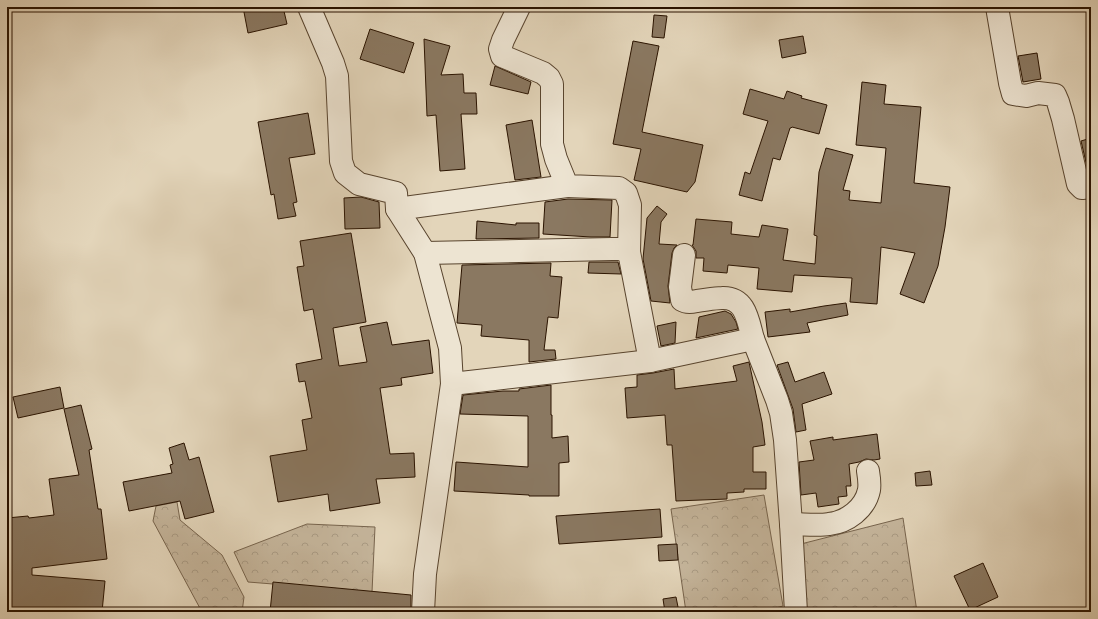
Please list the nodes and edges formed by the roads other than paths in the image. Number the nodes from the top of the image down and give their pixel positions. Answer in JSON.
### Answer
{"nodes":[{"id":1,"x":309,"y":7,"type":"edge"},
{"id":2,"x":519,"y":7,"type":"edge"},
{"id":3,"x":997,"y":7,"type":"edge"},
{"id":4,"x":567,"y":186,"type":"junction"},
{"id":5,"x":1091,"y":187,"type":"edge"},
{"id":6,"x":397,"y":209,"type":"junction"},
{"id":7,"x":629,"y":252,"type":"junction"},
{"id":8,"x":425,"y":253,"type":"junction"},
{"id":9,"x":684,"y":255,"type":"dead end"},
{"id":10,"x":752,"y":339,"type":"junction"},
{"id":11,"x":650,"y":361,"type":"junction"},
{"id":12,"x":452,"y":384,"type":"junction"},
{"id":13,"x":868,"y":471,"type":"dead end"},
{"id":14,"x":791,"y":524,"type":"junction"},
{"id":15,"x":423,"y":612,"type":"edge"},
{"id":16,"x":796,"y":612,"type":"edge"}],
"edges":[{"from":1,"to":6,"type":"street"},
{"from":2,"to":4,"type":"street"},
{"from":3,"to":5,"type":"street"},
{"from":4,"to":6,"type":"street"},
{"from":4,"to":7,"type":"street"},
{"from":6,"to":8,"type":"street"},
{"from":7,"to":8,"type":"street"},
{"from":7,"to":11,"type":"street"},
{"from":8,"to":12,"type":"street"},
{"from":9,"to":10,"type":"street"},
{"from":10,"to":11,"type":"street"},
{"from":10,"to":14,"type":"street"},
{"from":11,"to":12,"type":"street"},
{"from":12,"to":15,"type":"street"},
{"from":13,"to":14,"type":"street"},
{"from":14,"to":16,"type":"street"}]}
